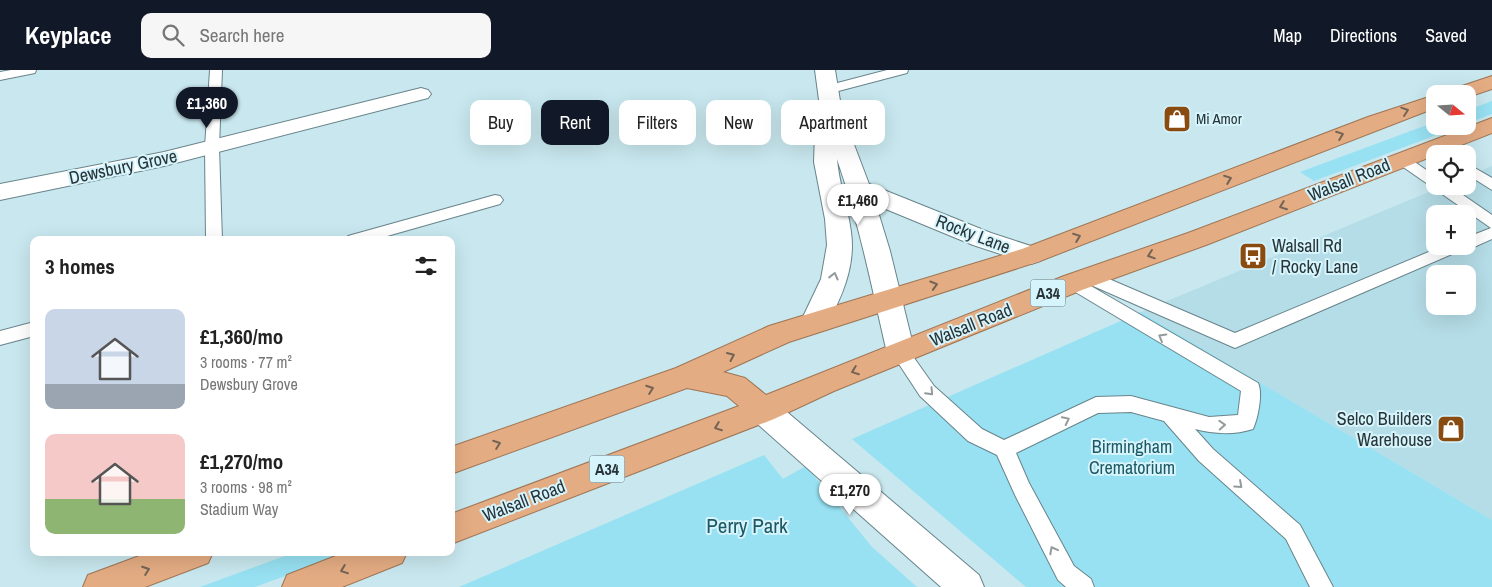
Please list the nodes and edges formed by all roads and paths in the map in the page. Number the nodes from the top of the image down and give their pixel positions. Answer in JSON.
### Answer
{"nodes":[{"id":1,"x":30,"y":70,"type":"edge"},
{"id":2,"x":216,"y":70,"type":"edge"},
{"id":3,"x":902,"y":70,"type":"edge"},
{"id":4,"x":0,"y":76,"type":"edge"},
{"id":5,"x":1492,"y":82,"type":"edge"},
{"id":6,"x":1476,"y":87,"type":"edge"},
{"id":7,"x":828,"y":91,"type":"edge"},
{"id":8,"x":421,"y":94,"type":"dead end"},
{"id":9,"x":1426,"y":104,"type":"edge"},
{"id":10,"x":1492,"y":125,"type":"edge"},
{"id":11,"x":1450,"y":145,"type":"edge"},
{"id":12,"x":212,"y":147,"type":"junction"},
{"id":13,"x":1426,"y":153,"type":"edge"},
{"id":14,"x":1401,"y":159,"type":"junction"},
{"id":15,"x":1476,"y":175,"type":"edge"},
{"id":16,"x":1426,"y":177,"type":"edge"},
{"id":17,"x":1492,"y":185,"type":"edge"},
{"id":18,"x":859,"y":189,"type":"junction"},
{"id":19,"x":0,"y":192,"type":"edge"},
{"id":20,"x":1452,"y":195,"type":"edge"},
{"id":21,"x":495,"y":200,"type":"dead end"},
{"id":22,"x":1492,"y":223,"type":"edge"},
{"id":23,"x":1492,"y":232,"type":"edge"},
{"id":24,"x":214,"y":236,"type":"edge"},
{"id":25,"x":368,"y":236,"type":"edge"},
{"id":26,"x":1476,"y":239,"type":"edge"},
{"id":27,"x":1031,"y":255,"type":"junction"},
{"id":28,"x":1438,"y":255,"type":"edge"},
{"id":29,"x":1081,"y":280,"type":"junction"},
{"id":30,"x":888,"y":299,"type":"junction"},
{"id":31,"x":815,"y":321,"type":"junction"},
{"id":32,"x":30,"y":330,"type":"edge"},
{"id":33,"x":0,"y":338,"type":"edge"},
{"id":34,"x":901,"y":354,"type":"junction"},
{"id":35,"x":686,"y":376,"type":"junction"},
{"id":36,"x":763,"y":410,"type":"junction"},
{"id":37,"x":1168,"y":413,"type":"junction"},
{"id":38,"x":1004,"y":449,"type":"junction"},
{"id":39,"x":455,"y":460,"type":"edge"},
{"id":40,"x":455,"y":527,"type":"edge"},
{"id":41,"x":185,"y":556,"type":"edge"},
{"id":42,"x":380,"y":556,"type":"edge"},
{"id":43,"x":100,"y":587,"type":"edge"},
{"id":44,"x":299,"y":587,"type":"edge"},
{"id":45,"x":967,"y":587,"type":"edge"},
{"id":46,"x":1083,"y":587,"type":"edge"},
{"id":47,"x":1322,"y":587,"type":"edge"}],
"edges":[{"from":1,"to":4,"type":"lane"},
{"from":2,"to":12,"type":"lane"},
{"from":3,"to":7,"type":"lane"},
{"from":5,"to":6,"type":"highway"},
{"from":7,"to":18,"type":"street"},
{"from":31,"to":7,"type":"street","one_way":true},
{"from":8,"to":12,"type":"street","name":"Dewsbury Grove"},
{"from":27,"to":9,"type":"highway","number":"A34","one_way":true},
{"from":10,"to":11,"type":"highway","name":"Walsall Road","number":"A34"},
{"from":12,"to":19,"type":"street","name":"Dewsbury Grove"},
{"from":12,"to":24,"type":"lane"},
{"from":13,"to":14,"type":"highway","name":"Walsall Road","number":"A34"},
{"from":14,"to":16,"type":"lane"},
{"from":14,"to":29,"type":"highway","name":"Walsall Road","number":"A34","one_way":true},
{"from":15,"to":17,"type":"lane"},
{"from":18,"to":27,"type":"street","name":"Rocky Lane"},
{"from":18,"to":30,"type":"street"},
{"from":20,"to":22,"type":"lane"},
{"from":21,"to":25,"type":"lane"},
{"from":23,"to":26,"type":"lane"},
{"from":30,"to":27,"type":"highway","number":"A34","one_way":true},
{"from":28,"to":29,"type":"lane"},
{"from":29,"to":34,"type":"highway","name":"Walsall Road","number":"A34"},
{"from":37,"to":29,"type":"lane","one_way":true},
{"from":30,"to":31,"type":"highway","number":"A34"},
{"from":30,"to":34,"type":"street"},
{"from":35,"to":31,"type":"highway","number":"A34","one_way":true},
{"from":32,"to":33,"type":"lane"},
{"from":34,"to":36,"type":"highway","name":"Walsall Road","number":"A34","one_way":true},
{"from":34,"to":38,"type":"lane","one_way":true},
{"from":35,"to":36,"type":"highway"},
{"from":39,"to":35,"type":"highway","number":"A34","one_way":true},
{"from":36,"to":40,"type":"highway","name":"Walsall Road","number":"A34","one_way":true},
{"from":36,"to":45,"type":"street"},
{"from":38,"to":37,"type":"lane","one_way":true},
{"from":37,"to":47,"type":"lane","one_way":true},
{"from":46,"to":38,"type":"lane","one_way":true},
{"from":43,"to":41,"type":"highway","one_way":true},
{"from":42,"to":44,"type":"highway","one_way":true}]}
